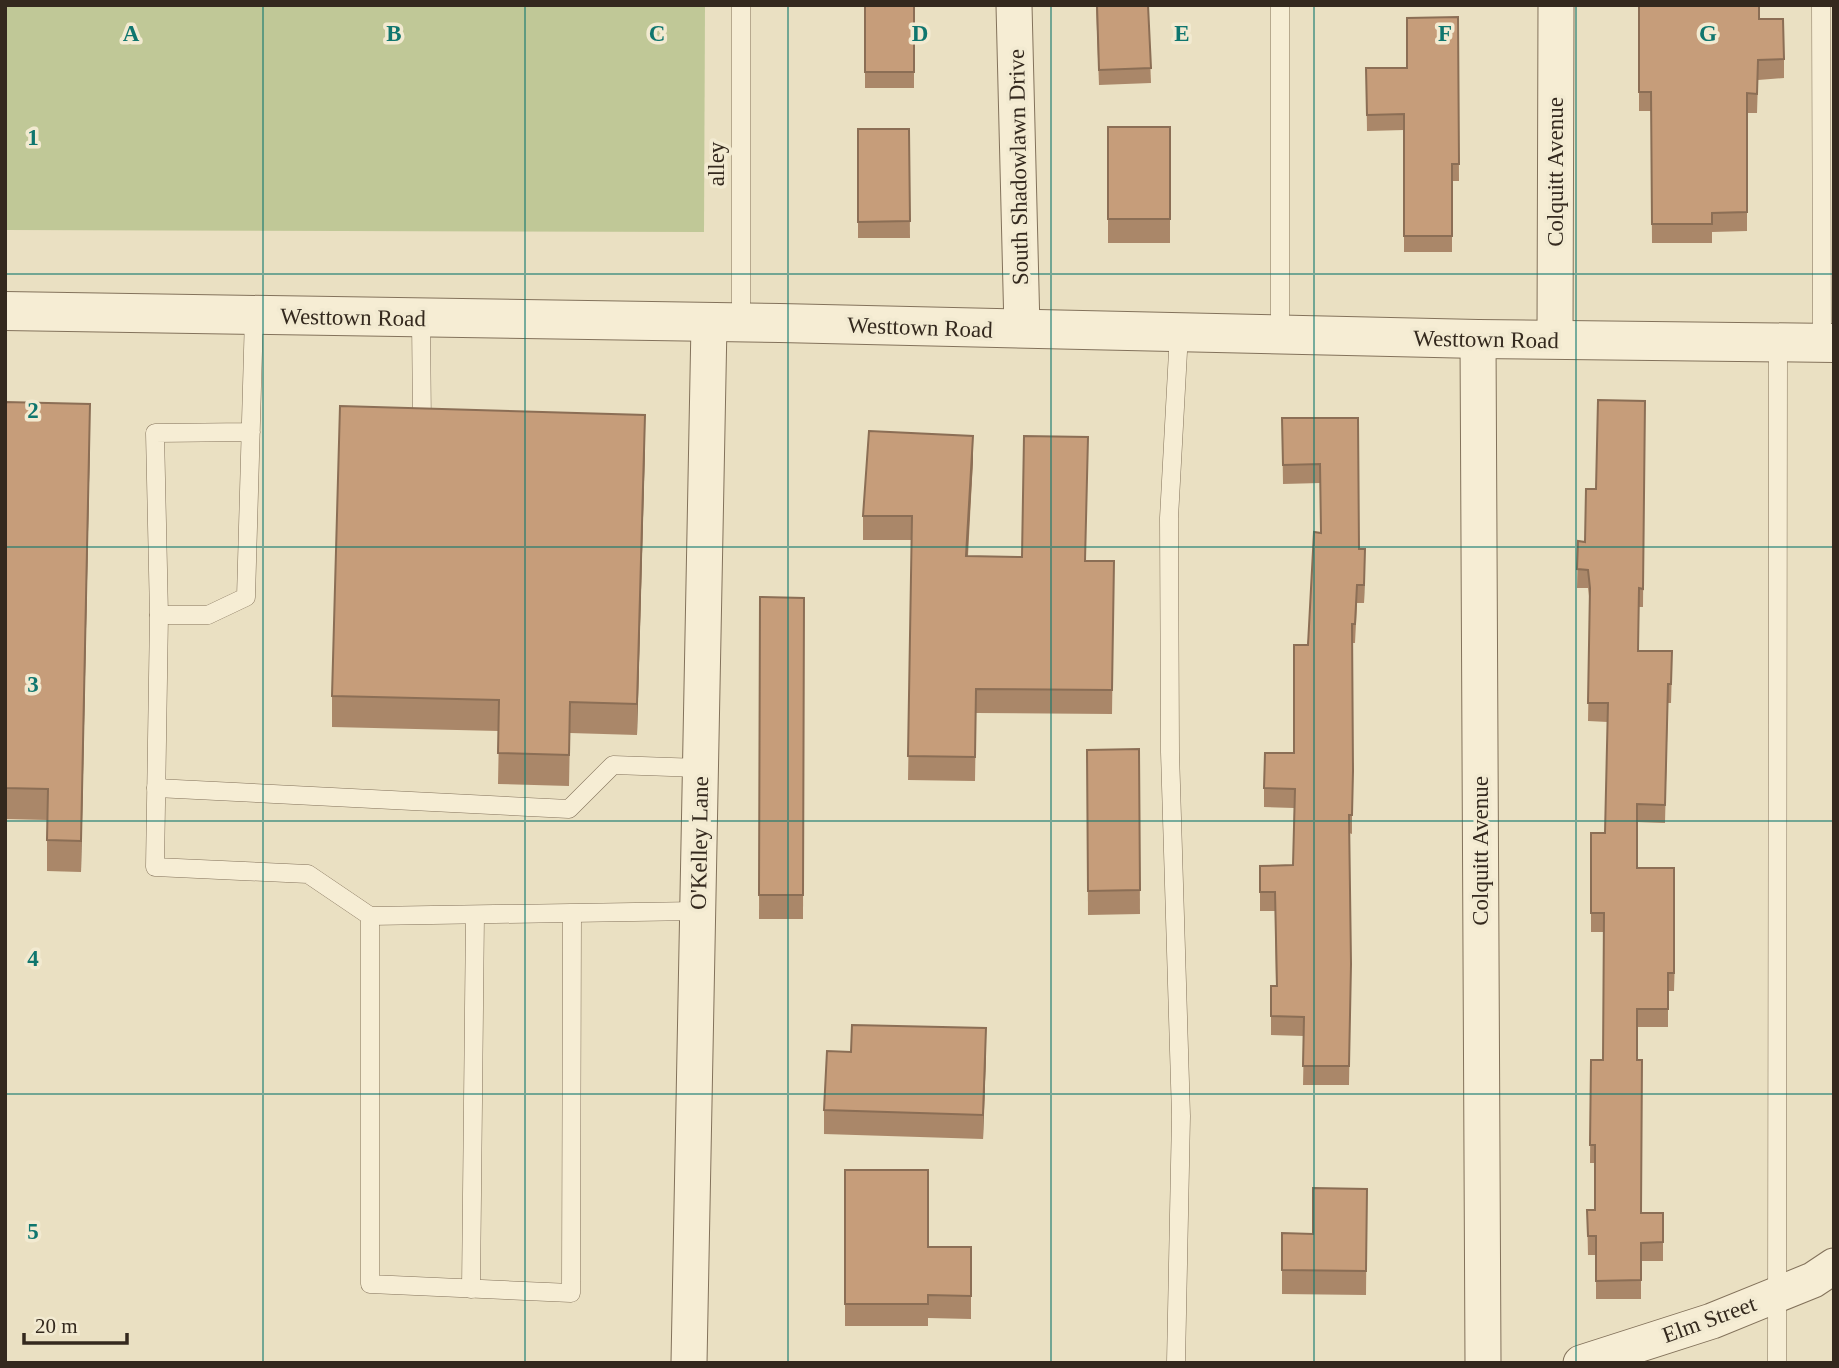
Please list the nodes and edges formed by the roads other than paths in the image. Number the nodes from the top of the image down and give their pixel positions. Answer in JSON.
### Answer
{"nodes":[{"id":1,"x":741,"y":5,"type":"edge"},
{"id":2,"x":1014,"y":5,"type":"edge"},
{"id":3,"x":1280,"y":5,"type":"edge"},
{"id":4,"x":1556,"y":5,"type":"edge"},
{"id":5,"x":1821,"y":5,"type":"edge"},
{"id":6,"x":5,"y":311,"type":"edge"},
{"id":7,"x":254,"y":316,"type":"junction"},
{"id":8,"x":421,"y":319,"type":"junction"},
{"id":9,"x":725,"y":324,"type":"junction"},
{"id":10,"x":1022,"y":330,"type":"junction"},
{"id":11,"x":1179,"y":333,"type":"junction"},
{"id":12,"x":1280,"y":335,"type":"junction"},
{"id":13,"x":1478,"y":339,"type":"junction"},
{"id":14,"x":1555,"y":339,"type":"junction"},
{"id":15,"x":1778,"y":343,"type":"junction"},
{"id":16,"x":1828,"y":343,"type":"edge"},
{"id":17,"x":422,"y":426,"type":"edge"},
{"id":18,"x":251,"y":432,"type":"junction"},
{"id":19,"x":159,"y":615,"type":"junction"},
{"id":20,"x":700,"y":768,"type":"junction"},
{"id":21,"x":156,"y":788,"type":"junction"},
{"id":22,"x":697,"y":911,"type":"junction"},
{"id":23,"x":572,"y":914,"type":"junction"},
{"id":24,"x":475,"y":915,"type":"junction"},
{"id":25,"x":370,"y":916,"type":"junction"},
{"id":26,"x":1834,"y":1266,"type":"edge"},
{"id":27,"x":471,"y":1289,"type":"junction"},
{"id":28,"x":1777,"y":1293,"type":"junction"},
{"id":29,"x":688,"y":1363,"type":"edge"},
{"id":30,"x":1176,"y":1363,"type":"edge"},
{"id":31,"x":1483,"y":1363,"type":"edge"},
{"id":32,"x":1581,"y":1363,"type":"edge"},
{"id":33,"x":1777,"y":1363,"type":"edge"}],
"edges":[{"from":1,"to":9,"type":"lane","name":"alley"},
{"from":2,"to":10,"type":"street","name":"South Shadowlawn Drive"},
{"from":3,"to":12,"type":"lane"},
{"from":4,"to":14,"type":"street","name":"Colquitt Avenue"},
{"from":5,"to":16,"type":"lane"},
{"from":6,"to":7,"type":"street","name":"Westtown Road"},
{"from":7,"to":8,"type":"street","name":"Westtown Road"},
{"from":7,"to":18,"type":"lane"},
{"from":8,"to":9,"type":"street","name":"Westtown Road"},
{"from":8,"to":17,"type":"lane"},
{"from":9,"to":10,"type":"street","name":"Westtown Road"},
{"from":9,"to":20,"type":"street","name":"O'Kelley Lane"},
{"from":10,"to":11,"type":"street","name":"Westtown Road"},
{"from":11,"to":12,"type":"street","name":"Westtown Road"},
{"from":11,"to":30,"type":"lane"},
{"from":12,"to":13,"type":"street","name":"Westtown Road"},
{"from":13,"to":14,"type":"street","name":"Westtown Road"},
{"from":13,"to":31,"type":"street","name":"Colquitt Avenue"},
{"from":14,"to":15,"type":"street","name":"Westtown Road"},
{"from":15,"to":16,"type":"street","name":"Westtown Road"},
{"from":15,"to":28,"type":"lane"},
{"from":18,"to":19,"type":"lane"},
{"from":18,"to":19,"type":"lane"},
{"from":19,"to":21,"type":"lane"},
{"from":20,"to":21,"type":"lane"},
{"from":20,"to":22,"type":"street","name":"O'Kelley Lane"},
{"from":21,"to":25,"type":"lane"},
{"from":22,"to":23,"type":"lane"},
{"from":22,"to":29,"type":"street","name":"O'Kelley Lane"},
{"from":23,"to":24,"type":"lane"},
{"from":23,"to":27,"type":"lane"},
{"from":24,"to":25,"type":"lane"},
{"from":24,"to":27,"type":"lane"},
{"from":25,"to":27,"type":"lane"},
{"from":26,"to":28,"type":"street","name":"Elm Street"},
{"from":28,"to":32,"type":"street","name":"Elm Street"},
{"from":28,"to":33,"type":"lane"}]}
